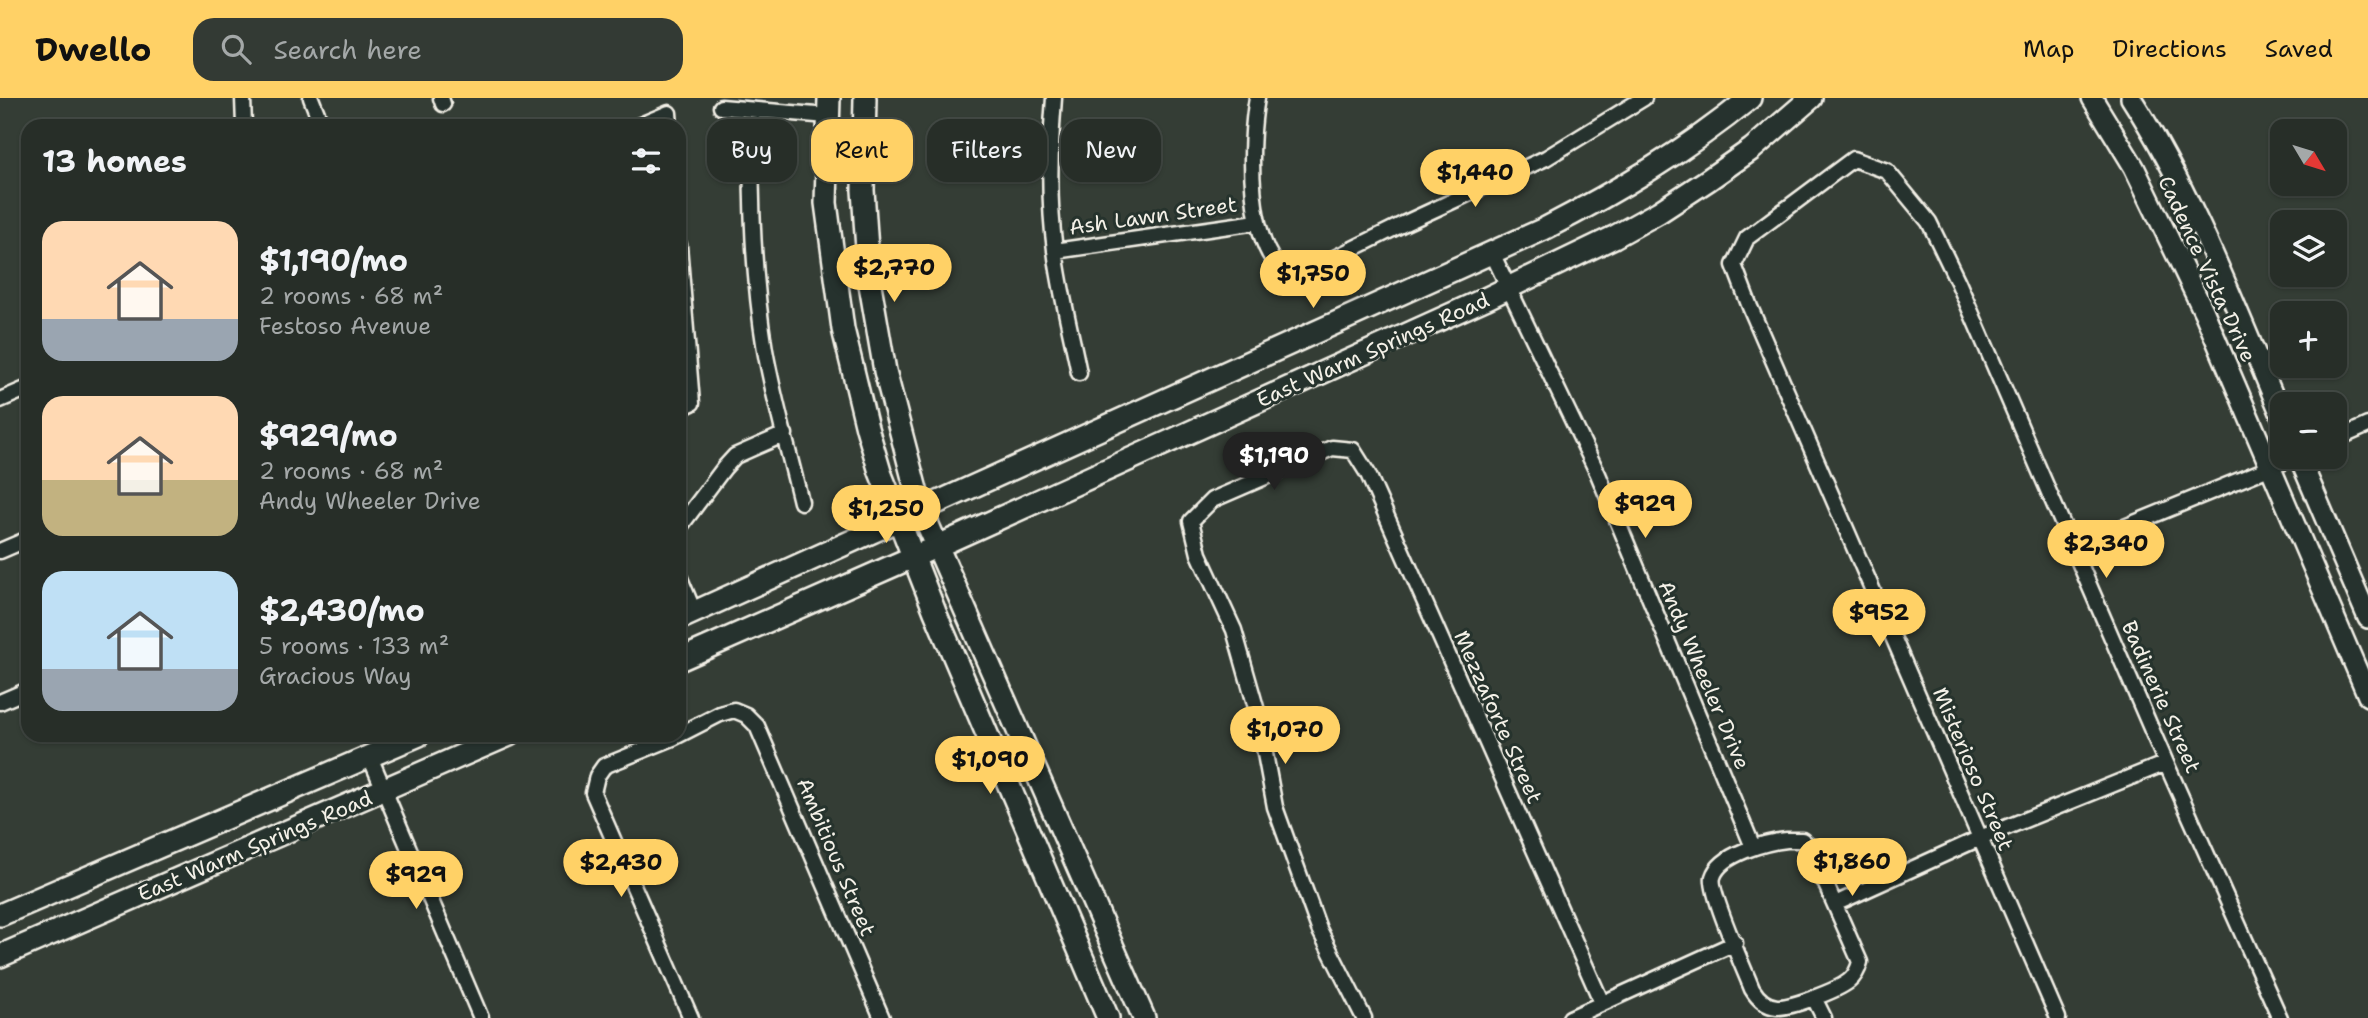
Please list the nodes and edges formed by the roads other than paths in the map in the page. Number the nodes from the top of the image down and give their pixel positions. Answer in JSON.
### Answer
{"nodes":[{"id":1,"x":243,"y":98,"type":"edge"},
{"id":2,"x":311,"y":98,"type":"edge"},
{"id":3,"x":865,"y":98,"type":"edge"},
{"id":4,"x":1054,"y":98,"type":"edge"},
{"id":5,"x":1257,"y":98,"type":"edge"},
{"id":6,"x":1644,"y":98,"type":"edge"},
{"id":7,"x":1751,"y":98,"type":"edge"},
{"id":8,"x":1811,"y":98,"type":"edge"},
{"id":9,"x":2092,"y":98,"type":"edge"},
{"id":10,"x":2131,"y":98,"type":"edge"},
{"id":11,"x":721,"y":107,"type":"dead end"},
{"id":12,"x":828,"y":107,"type":"edge"},
{"id":13,"x":752,"y":110,"type":"junction"},
{"id":14,"x":244,"y":119,"type":"edge"},
{"id":15,"x":319,"y":119,"type":"edge"},
{"id":16,"x":1257,"y":222,"type":"junction"},
{"id":17,"x":1055,"y":251,"type":"junction"},
{"id":18,"x":1492,"y":253,"type":"junction"},
{"id":19,"x":1734,"y":265,"type":"joint"},
{"id":20,"x":1510,"y":288,"type":"junction"},
{"id":21,"x":1079,"y":373,"type":"dead end"},
{"id":22,"x":21,"y":391,"type":"edge"},
{"id":23,"x":2272,"y":392,"type":"edge"},
{"id":24,"x":0,"y":400,"type":"edge"},
{"id":25,"x":2368,"y":425,"type":"edge"},
{"id":26,"x":785,"y":434,"type":"junction"},
{"id":27,"x":2347,"y":434,"type":"edge"},
{"id":28,"x":2270,"y":468,"type":"joint"},
{"id":29,"x":2270,"y":469,"type":"edge"},
{"id":30,"x":2302,"y":469,"type":"edge"},
{"id":31,"x":801,"y":502,"type":"dead end"},
{"id":32,"x":921,"y":509,"type":"junction"},
{"id":33,"x":686,"y":519,"type":"edge"},
{"id":34,"x":898,"y":519,"type":"junction"},
{"id":35,"x":21,"y":542,"type":"edge"},
{"id":36,"x":938,"y":546,"type":"junction"},
{"id":37,"x":2073,"y":548,"type":"junction"},
{"id":38,"x":0,"y":551,"type":"edge"},
{"id":39,"x":913,"y":557,"type":"junction"},
{"id":40,"x":686,"y":615,"type":"edge"},
{"id":41,"x":2368,"y":618,"type":"edge"},
{"id":42,"x":686,"y":657,"type":"edge"},
{"id":43,"x":21,"y":693,"type":"edge"},
{"id":44,"x":2368,"y":696,"type":"edge"},
{"id":45,"x":0,"y":702,"type":"edge"},
{"id":46,"x":686,"y":731,"type":"edge"},
{"id":47,"x":403,"y":742,"type":"edge"},
{"id":48,"x":493,"y":742,"type":"edge"},
{"id":49,"x":663,"y":742,"type":"edge"},
{"id":50,"x":370,"y":757,"type":"junction"},
{"id":51,"x":2166,"y":763,"type":"junction"},
{"id":52,"x":383,"y":790,"type":"junction"},
{"id":53,"x":1980,"y":838,"type":"junction"},
{"id":54,"x":1753,"y":847,"type":"junction"},
{"id":55,"x":75,"y":883,"type":"junction"},
{"id":56,"x":1835,"y":904,"type":"junction"},
{"id":57,"x":0,"y":915,"type":"edge"},
{"id":58,"x":88,"y":918,"type":"junction"},
{"id":59,"x":1735,"y":943,"type":"junction"},
{"id":60,"x":0,"y":956,"type":"edge"},
{"id":61,"x":1814,"y":998,"type":"junction"},
{"id":62,"x":1602,"y":1003,"type":"junction"},
{"id":63,"x":481,"y":1018,"type":"edge"},
{"id":64,"x":691,"y":1018,"type":"edge"},
{"id":65,"x":882,"y":1018,"type":"edge"},
{"id":66,"x":1108,"y":1018,"type":"edge"},
{"id":67,"x":1144,"y":1018,"type":"edge"},
{"id":68,"x":1364,"y":1018,"type":"edge"},
{"id":69,"x":1570,"y":1018,"type":"edge"},
{"id":70,"x":1824,"y":1018,"type":"edge"},
{"id":71,"x":2058,"y":1018,"type":"edge"},
{"id":72,"x":2280,"y":1018,"type":"edge"}],
"edges":[{"from":1,"to":14,"type":"street"},
{"from":2,"to":15,"type":"street"},
{"from":3,"to":32,"type":"main road"},
{"from":4,"to":17,"type":"street"},
{"from":5,"to":16,"type":"street"},
{"from":6,"to":16,"type":"street"},
{"from":7,"to":18,"type":"main road","name":"East Warm Springs Road"},
{"from":8,"to":20,"type":"main road","name":"East Warm Springs Road"},
{"from":9,"to":28,"type":"street","name":"Cadence Vista Drive"},
{"from":10,"to":23,"type":"street","name":"Cadence Vista Drive"},
{"from":11,"to":13,"type":"street"},
{"from":12,"to":13,"type":"street"},
{"from":12,"to":34,"type":"main road"},
{"from":13,"to":26,"type":"street"},
{"from":16,"to":17,"type":"street","name":"Ash Lawn Street"},
{"from":17,"to":21,"type":"street"},
{"from":18,"to":20,"type":"street","name":"Andy Wheeler Drive"},
{"from":18,"to":32,"type":"main road","name":"East Warm Springs Road"},
{"from":19,"to":37,"type":"street","name":"Badinerie Street"},
{"from":19,"to":53,"type":"street","name":"Misterioso Street"},
{"from":20,"to":36,"type":"main road","name":"East Warm Springs Road"},
{"from":20,"to":54,"type":"street","name":"Andy Wheeler Drive"},
{"from":22,"to":24,"type":"street"},
{"from":25,"to":27,"type":"street"},
{"from":26,"to":31,"type":"street"},
{"from":26,"to":33,"type":"street"},
{"from":28,"to":37,"type":"street"},
{"from":29,"to":44,"type":"street","name":"Cadence Vista Drive"},
{"from":30,"to":41,"type":"street"},
{"from":32,"to":34,"type":"main road","name":"East Warm Springs Road"},
{"from":32,"to":36,"type":"main road"},
{"from":34,"to":39,"type":"main road"},
{"from":34,"to":40,"type":"main road","name":"East Warm Springs Road"},
{"from":35,"to":38,"type":"street"},
{"from":36,"to":39,"type":"main road","name":"East Warm Springs Road"},
{"from":36,"to":67,"type":"main road"},
{"from":37,"to":51,"type":"street","name":"Badinerie Street"},
{"from":39,"to":42,"type":"main road","name":"East Warm Springs Road"},
{"from":39,"to":66,"type":"main road"},
{"from":43,"to":45,"type":"street"},
{"from":46,"to":65,"type":"street","name":"Ambitious Street"},
{"from":47,"to":50,"type":"main road","name":"East Warm Springs Road"},
{"from":48,"to":52,"type":"main road","name":"East Warm Springs Road"},
{"from":49,"to":64,"type":"street","name":"Ambitious Street"},
{"from":50,"to":52,"type":"street"},
{"from":50,"to":55,"type":"main road","name":"East Warm Springs Road"},
{"from":51,"to":53,"type":"street"},
{"from":51,"to":72,"type":"street","name":"Badinerie Street"},
{"from":52,"to":58,"type":"main road","name":"East Warm Springs Road"},
{"from":52,"to":63,"type":"street"},
{"from":53,"to":56,"type":"street"},
{"from":53,"to":71,"type":"street","name":"Misterioso Street"},
{"from":54,"to":56,"type":"street"},
{"from":54,"to":59,"type":"street"},
{"from":55,"to":57,"type":"main road","name":"East Warm Springs Road"},
{"from":55,"to":58,"type":"main road"},
{"from":56,"to":61,"type":"street"},
{"from":58,"to":60,"type":"main road","name":"East Warm Springs Road"},
{"from":59,"to":61,"type":"street"},
{"from":59,"to":62,"type":"street"},
{"from":61,"to":70,"type":"street"},
{"from":62,"to":68,"type":"street","name":"Mezzaforte Street"},
{"from":62,"to":69,"type":"street"}]}
